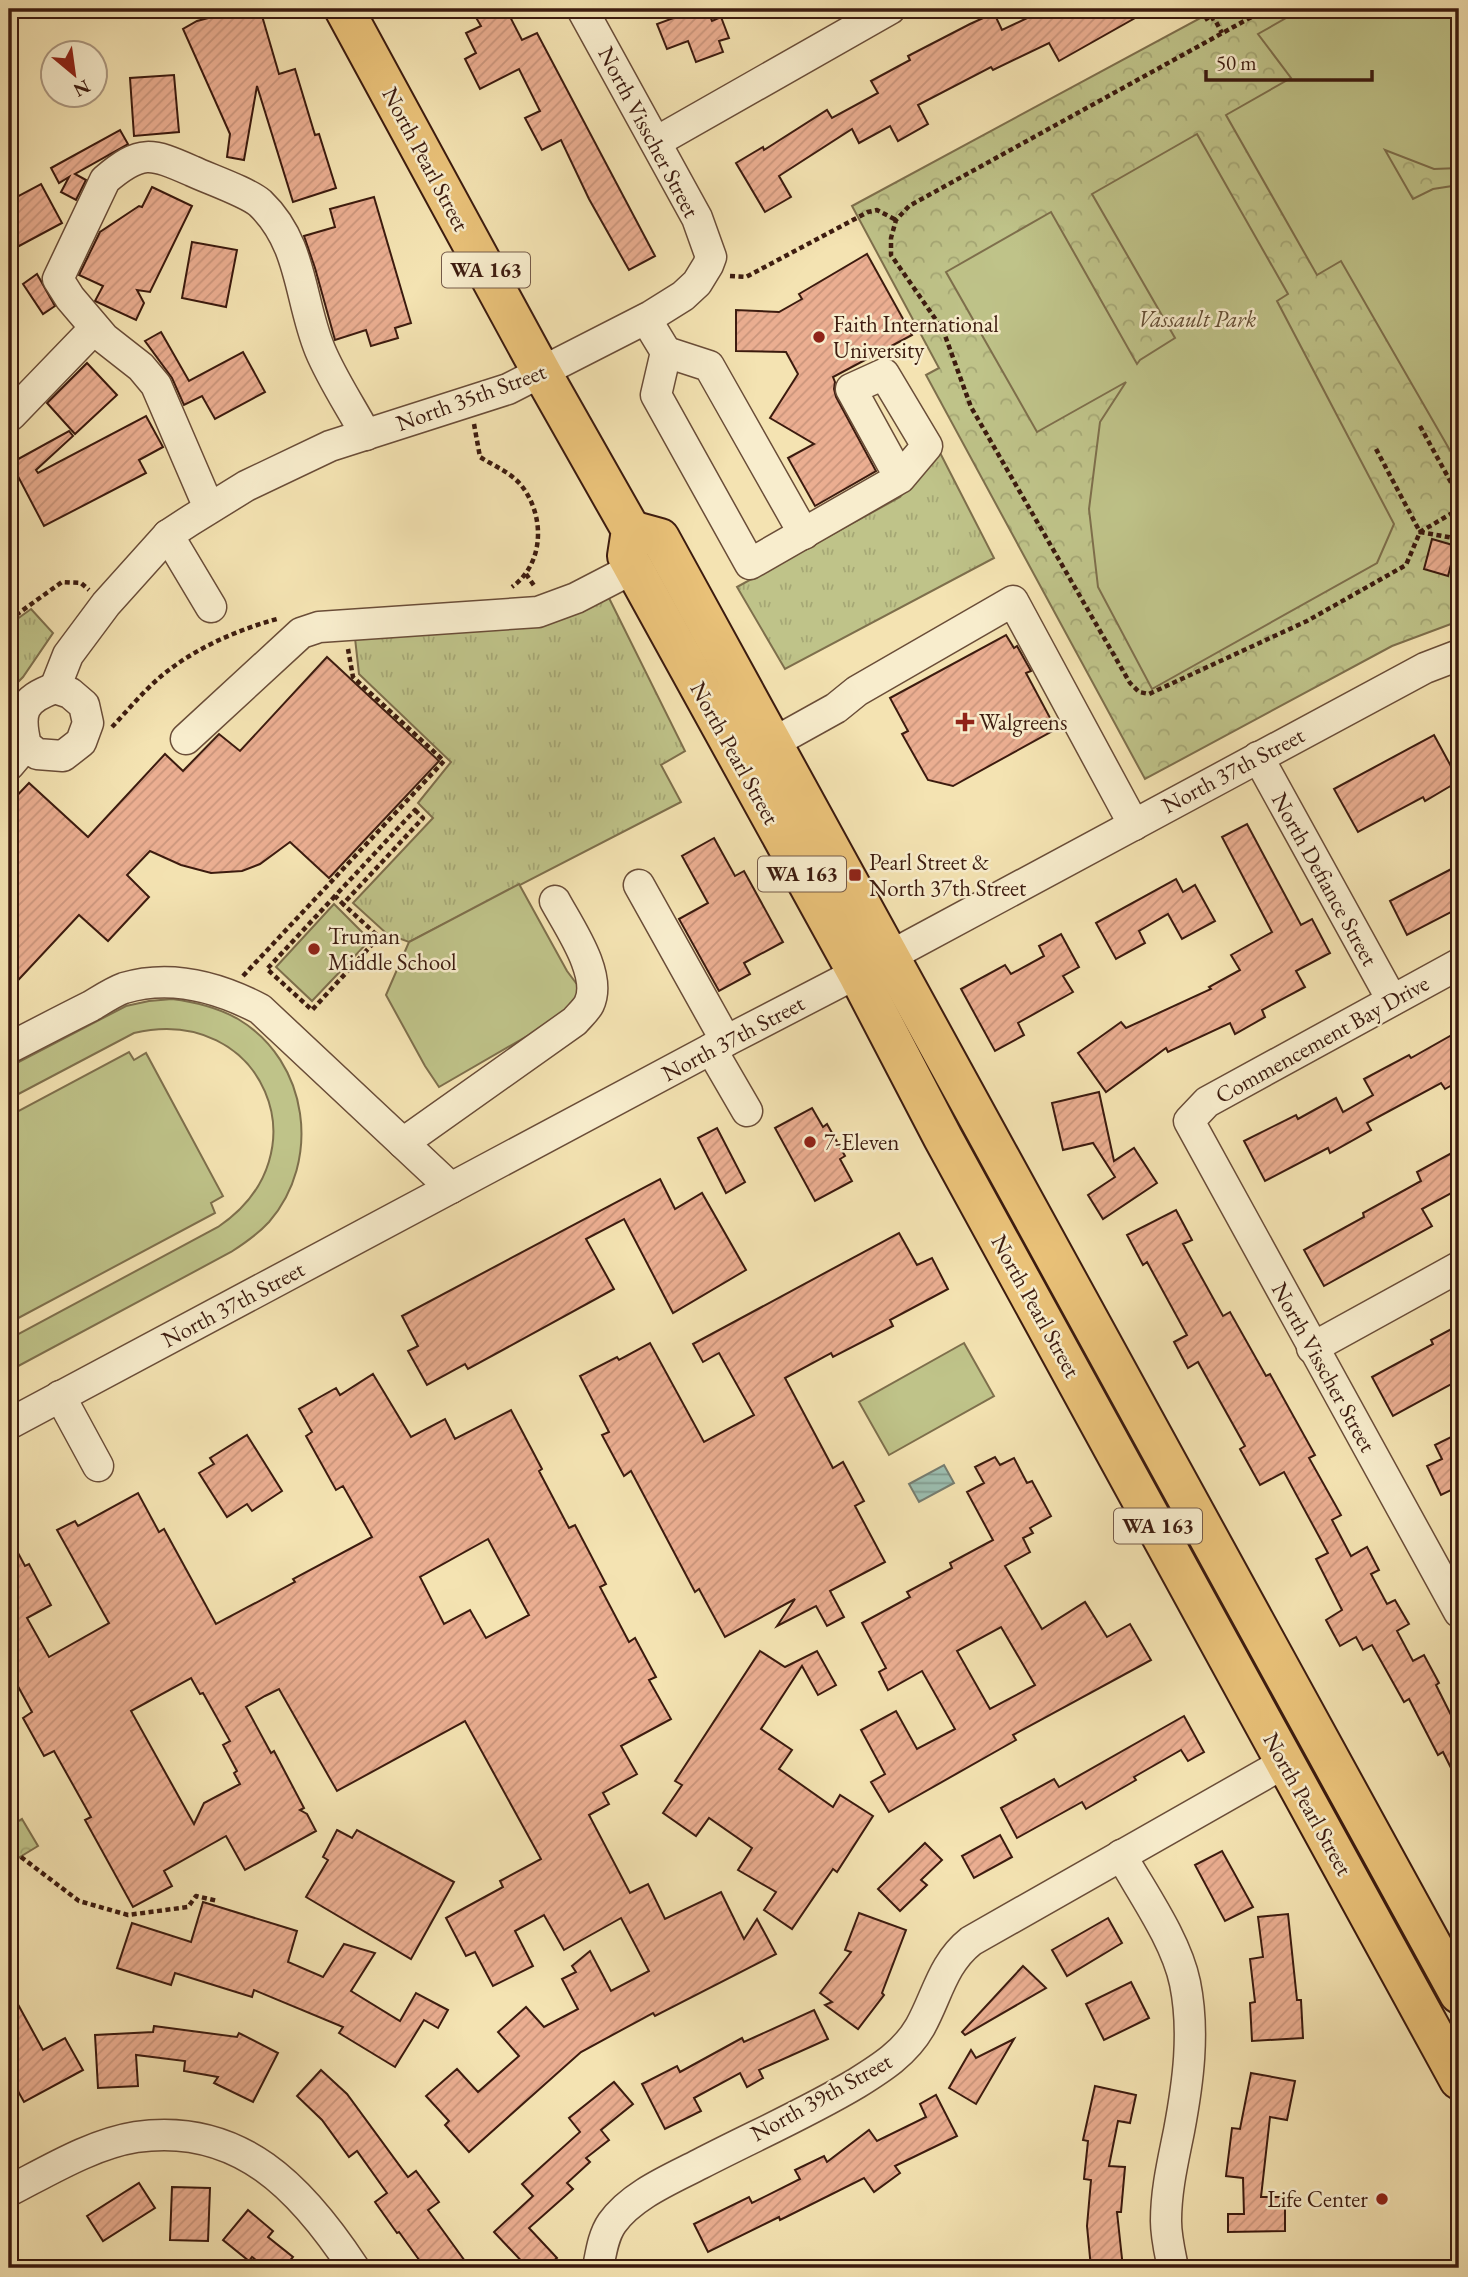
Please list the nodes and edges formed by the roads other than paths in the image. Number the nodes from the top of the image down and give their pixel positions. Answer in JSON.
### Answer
{"nodes":[{"id":1,"x":344,"y":9,"type":"edge"},
{"id":2,"x":582,"y":9,"type":"edge"},
{"id":3,"x":890,"y":9,"type":"edge"},
{"id":4,"x":656,"y":142,"type":"junction"},
{"id":5,"x":707,"y":265,"type":"joint"},
{"id":6,"x":646,"y":319,"type":"junction"},
{"id":7,"x":95,"y":328,"type":"junction"},
{"id":8,"x":666,"y":352,"type":"junction"},
{"id":9,"x":542,"y":373,"type":"junction"},
{"id":10,"x":11,"y":415,"type":"dead end"},
{"id":11,"x":366,"y":435,"type":"junction"},
{"id":12,"x":900,"y":478,"type":"dead end"},
{"id":13,"x":209,"y":508,"type":"junction"},
{"id":14,"x":631,"y":530,"type":"junction"},
{"id":15,"x":804,"y":534,"type":"junction"},
{"id":16,"x":168,"y":535,"type":"junction"},
{"id":17,"x":634,"y":568,"type":"junction"},
{"id":18,"x":211,"y":607,"type":"dead end"},
{"id":19,"x":1459,"y":655,"type":"edge"},
{"id":20,"x":55,"y":688,"type":"junction"},
{"id":21,"x":186,"y":739,"type":"dead end"},
{"id":22,"x":773,"y":743,"type":"junction"},
{"id":23,"x":17,"y":755,"type":"edge"},
{"id":24,"x":1258,"y":757,"type":"junction"},
{"id":25,"x":1133,"y":824,"type":"junction"},
{"id":26,"x":639,"y":885,"type":"dead end"},
{"id":27,"x":555,"y":901,"type":"dead end"},
{"id":28,"x":1459,"y":964,"type":"edge"},
{"id":29,"x":873,"y":965,"type":"junction"},
{"id":30,"x":1392,"y":1000,"type":"junction"},
{"id":31,"x":718,"y":1045,"type":"junction"},
{"id":32,"x":9,"y":1048,"type":"edge"},
{"id":33,"x":747,"y":1111,"type":"dead end"},
{"id":34,"x":1189,"y":1121,"type":"joint"},
{"id":35,"x":403,"y":1143,"type":"junction"},
{"id":36,"x":451,"y":1188,"type":"junction"},
{"id":37,"x":1459,"y":1267,"type":"edge"},
{"id":38,"x":1312,"y":1348,"type":"junction"},
{"id":39,"x":60,"y":1396,"type":"junction"},
{"id":40,"x":9,"y":1424,"type":"edge"},
{"id":41,"x":98,"y":1466,"type":"dead end"},
{"id":42,"x":1449,"y":1569,"type":"edge"},
{"id":43,"x":1459,"y":1612,"type":"edge"},
{"id":44,"x":1286,"y":1762,"type":"junction"},
{"id":45,"x":1121,"y":1855,"type":"junction"},
{"id":46,"x":1459,"y":1994,"type":"edge"},
{"id":47,"x":1459,"y":2080,"type":"edge"},
{"id":48,"x":11,"y":2184,"type":"edge"},
{"id":49,"x":354,"y":2268,"type":"edge"},
{"id":50,"x":598,"y":2268,"type":"edge"},
{"id":51,"x":1173,"y":2268,"type":"edge"}],
"edges":[{"from":1,"to":9,"type":"main road","name":"North Pearl Street","number":"WA 163"},
{"from":2,"to":4,"type":"street","name":"North Visscher Street"},
{"from":3,"to":4,"type":"street"},
{"from":4,"to":5,"type":"street","name":"North Visscher Street"},
{"from":5,"to":6,"type":"street","name":"North 35th Street"},
{"from":6,"to":8,"type":"street"},
{"from":6,"to":9,"type":"street","name":"North 35th Street"},
{"from":7,"to":10,"type":"street"},
{"from":7,"to":11,"type":"street"},
{"from":7,"to":13,"type":"street"},
{"from":8,"to":15,"type":"street"},
{"from":8,"to":15,"type":"street"},
{"from":9,"to":11,"type":"street","name":"North 35th Street"},
{"from":9,"to":14,"type":"main road","name":"North Pearl Street","number":"WA 163"},
{"from":11,"to":13,"type":"street","name":"North 35th Street"},
{"from":12,"to":15,"type":"street"},
{"from":13,"to":16,"type":"street","name":"North 35th Street"},
{"from":14,"to":17,"type":"main road","name":"North Pearl Street","number":"WA 163"},
{"from":14,"to":22,"type":"main road","name":"North Pearl Street","number":"WA 163"},
{"from":16,"to":18,"type":"street"},
{"from":16,"to":20,"type":"street","name":"North 35th Street"},
{"from":17,"to":21,"type":"street"},
{"from":17,"to":29,"type":"main road","name":"North Pearl Street","number":"WA 163"},
{"from":19,"to":24,"type":"street","name":"North 37th Street"},
{"from":20,"to":23,"type":"street"},
{"from":20,"to":23,"type":"street"},
{"from":22,"to":25,"type":"street"},
{"from":22,"to":29,"type":"main road","name":"North Pearl Street","number":"WA 163"},
{"from":24,"to":25,"type":"street","name":"North 37th Street"},
{"from":24,"to":30,"type":"street","name":"North Defiance Street"},
{"from":25,"to":29,"type":"street","name":"North 37th Street"},
{"from":26,"to":31,"type":"street"},
{"from":27,"to":35,"type":"street"},
{"from":28,"to":30,"type":"street","name":"Commencement Bay Drive"},
{"from":29,"to":31,"type":"street","name":"North 37th Street"},
{"from":29,"to":44,"type":"main road","name":"North Pearl Street","number":"WA 163"},
{"from":29,"to":46,"type":"main road","name":"North Pearl Street","number":"WA 163"},
{"from":30,"to":34,"type":"street","name":"Commencement Bay Drive"},
{"from":31,"to":33,"type":"street"},
{"from":31,"to":36,"type":"street","name":"North 37th Street"},
{"from":32,"to":35,"type":"street"},
{"from":34,"to":38,"type":"street","name":"North Visscher Street"},
{"from":35,"to":36,"type":"street"},
{"from":36,"to":39,"type":"street","name":"North 37th Street"},
{"from":37,"to":38,"type":"street"},
{"from":38,"to":42,"type":"street","name":"North Visscher Street"},
{"from":39,"to":40,"type":"street","name":"North 37th Street"},
{"from":39,"to":41,"type":"street"},
{"from":42,"to":43,"type":"street","name":"North Visscher Street"},
{"from":44,"to":45,"type":"street","name":"North 39th Street"},
{"from":44,"to":47,"type":"main road","name":"North Pearl Street","number":"WA 163"},
{"from":45,"to":50,"type":"street","name":"North 39th Street"},
{"from":45,"to":51,"type":"street"},
{"from":48,"to":49,"type":"street"}]}
